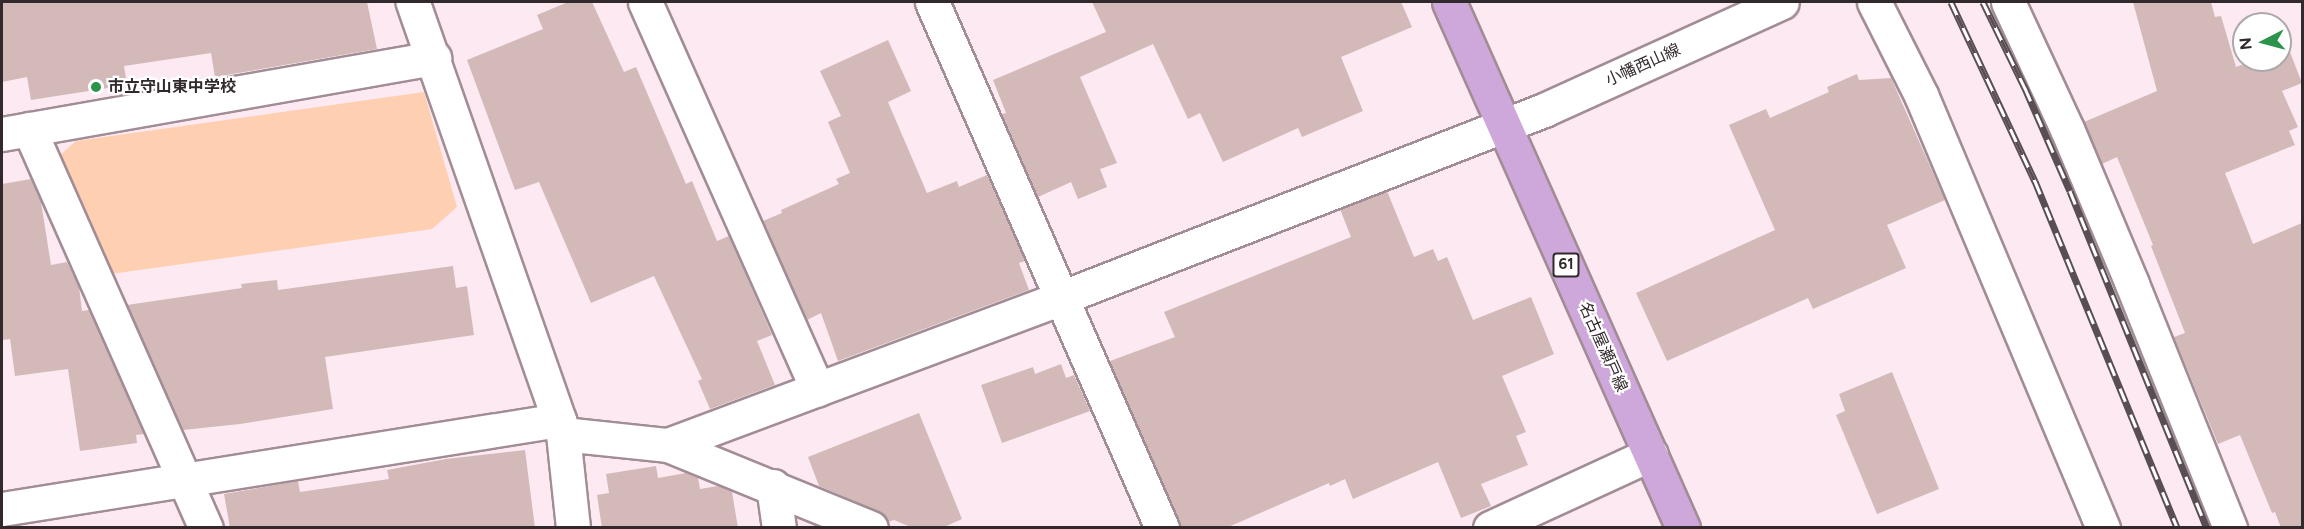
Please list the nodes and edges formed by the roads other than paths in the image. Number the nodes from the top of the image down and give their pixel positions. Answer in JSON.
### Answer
{"nodes":[{"id":1,"x":413,"y":2,"type":"edge"},
{"id":2,"x":645,"y":2,"type":"edge"},
{"id":3,"x":932,"y":2,"type":"edge"},
{"id":4,"x":1449,"y":2,"type":"edge"},
{"id":5,"x":1782,"y":2,"type":"edge"},
{"id":6,"x":1874,"y":2,"type":"edge"},
{"id":7,"x":2008,"y":2,"type":"edge"},
{"id":8,"x":434,"y":58,"type":"junction"},
{"id":9,"x":1503,"y":125,"type":"junction"},
{"id":10,"x":16,"y":131,"type":"edge"},
{"id":11,"x":1063,"y":297,"type":"junction"},
{"id":12,"x":817,"y":389,"type":"junction"},
{"id":13,"x":561,"y":427,"type":"junction"},
{"id":14,"x":668,"y":445,"type":"junction"},
{"id":15,"x":1651,"y":454,"type":"junction"},
{"id":16,"x":185,"y":480,"type":"junction"},
{"id":17,"x":773,"y":486,"type":"junction"},
{"id":18,"x":2,"y":509,"type":"edge"},
{"id":19,"x":206,"y":528,"type":"edge"},
{"id":20,"x":573,"y":528,"type":"edge"},
{"id":21,"x":779,"y":528,"type":"edge"},
{"id":22,"x":871,"y":528,"type":"edge"},
{"id":23,"x":1162,"y":528,"type":"edge"},
{"id":24,"x":1490,"y":528,"type":"edge"},
{"id":25,"x":1683,"y":528,"type":"edge"},
{"id":26,"x":2103,"y":528,"type":"edge"},
{"id":27,"x":2230,"y":528,"type":"edge"}],
"edges":[{"from":1,"to":8,"type":"street"},
{"from":2,"to":12,"type":"street"},
{"from":3,"to":11,"type":"street"},
{"from":4,"to":9,"type":"main road","name":"名古屋瀬戸線","number":"61"},
{"from":5,"to":9,"type":"street","name":"小幡西山線"},
{"from":6,"to":26,"type":"street"},
{"from":7,"to":27,"type":"street"},
{"from":8,"to":10,"type":"street"},
{"from":8,"to":13,"type":"street"},
{"from":9,"to":11,"type":"street","name":"小幡西山線"},
{"from":9,"to":15,"type":"main road","name":"名古屋瀬戸線","number":"61"},
{"from":10,"to":16,"type":"street"},
{"from":11,"to":12,"type":"street","name":"小幡西山線"},
{"from":11,"to":23,"type":"street"},
{"from":12,"to":14,"type":"street","name":"小幡西山線"},
{"from":13,"to":14,"type":"street"},
{"from":13,"to":16,"type":"street"},
{"from":13,"to":20,"type":"street"},
{"from":14,"to":17,"type":"street"},
{"from":15,"to":24,"type":"street"},
{"from":15,"to":25,"type":"main road","name":"名古屋瀬戸線","number":"61"},
{"from":16,"to":18,"type":"street"},
{"from":16,"to":19,"type":"street"},
{"from":17,"to":21,"type":"street"},
{"from":17,"to":22,"type":"street"}]}
